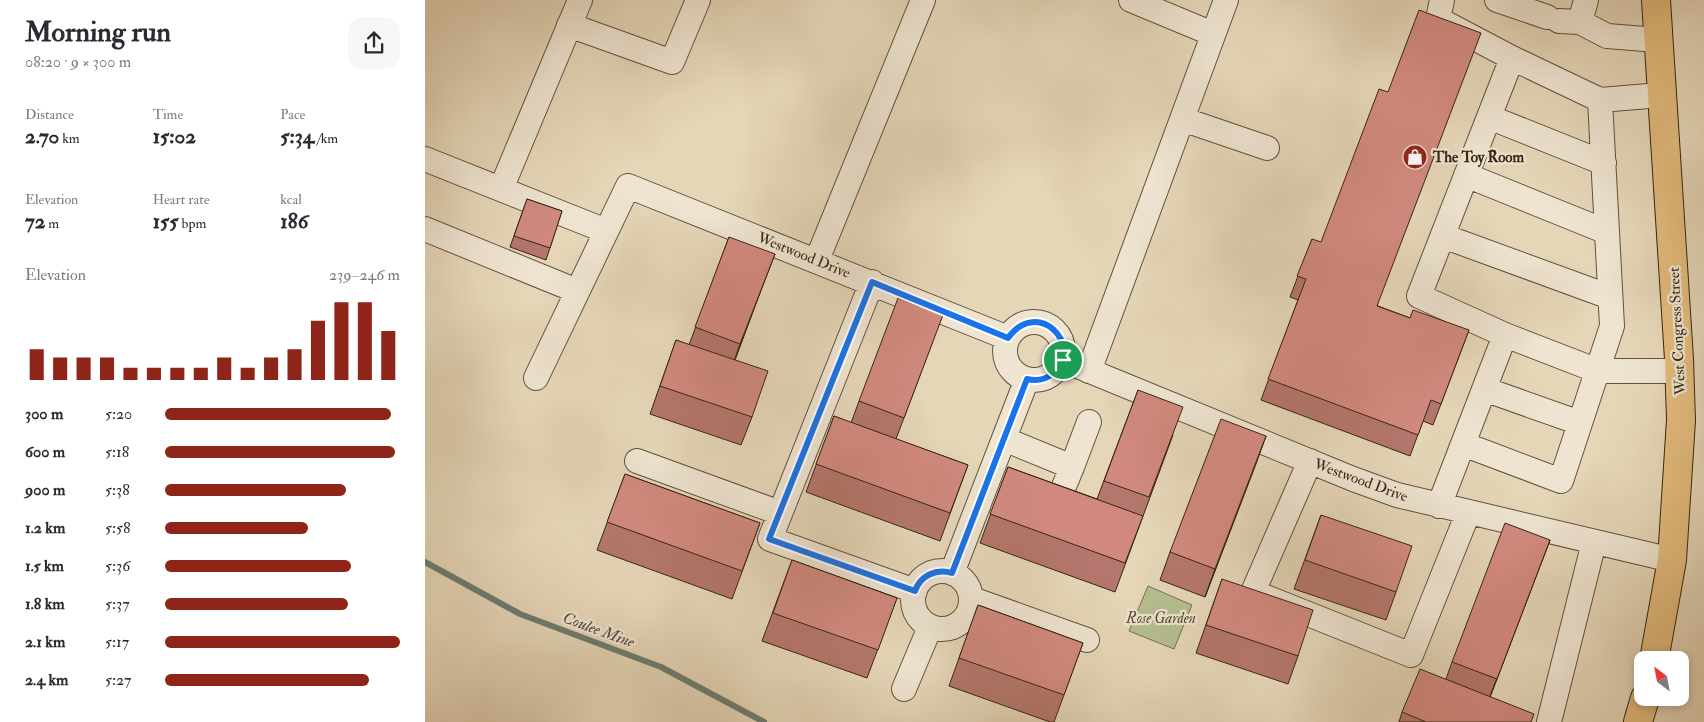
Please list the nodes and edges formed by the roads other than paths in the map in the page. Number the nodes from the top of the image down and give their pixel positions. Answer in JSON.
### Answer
{"nodes":[{"id":1,"x":580,"y":0,"type":"edge"},
{"id":2,"x":698,"y":0,"type":"edge"},
{"id":3,"x":923,"y":0,"type":"edge"},
{"id":4,"x":1131,"y":0,"type":"edge"},
{"id":5,"x":1226,"y":0,"type":"edge"},
{"id":6,"x":1442,"y":0,"type":"edge"},
{"id":7,"x":1497,"y":0,"type":"edge"},
{"id":8,"x":1656,"y":0,"type":"edge"},
{"id":9,"x":1573,"y":11,"type":"edge"},
{"id":10,"x":569,"y":25,"type":"junction"},
{"id":11,"x":1213,"y":34,"type":"junction"},
{"id":12,"x":1658,"y":40,"type":"junction"},
{"id":13,"x":1512,"y":58,"type":"junction"},
{"id":14,"x":1661,"y":95,"type":"junction"},
{"id":15,"x":1600,"y":100,"type":"junction"},
{"id":16,"x":1489,"y":117,"type":"junction"},
{"id":17,"x":1182,"y":119,"type":"junction"},
{"id":18,"x":1267,"y":148,"type":"dead end"},
{"id":19,"x":425,"y":159,"type":"edge"},
{"id":20,"x":1604,"y":163,"type":"junction"},
{"id":21,"x":1466,"y":175,"type":"junction"},
{"id":22,"x":501,"y":189,"type":"junction"},
{"id":23,"x":425,"y":229,"type":"edge"},
{"id":24,"x":606,"y":232,"type":"junction"},
{"id":25,"x":1607,"y":232,"type":"junction"},
{"id":26,"x":1443,"y":236,"type":"junction"},
{"id":27,"x":817,"y":260,"type":"junction"},
{"id":28,"x":872,"y":282,"type":"junction"},
{"id":29,"x":577,"y":292,"type":"junction"},
{"id":30,"x":1610,"y":297,"type":"junction"},
{"id":31,"x":1505,"y":335,"type":"junction"},
{"id":32,"x":1008,"y":338,"type":"junction"},
{"id":33,"x":1063,"y":360,"type":"junction"},
{"id":34,"x":1089,"y":371,"type":"junction"},
{"id":35,"x":1598,"y":371,"type":"junction"},
{"id":36,"x":1680,"y":371,"type":"junction"},
{"id":37,"x":536,"y":378,"type":"dead end"},
{"id":38,"x":1027,"y":379,"type":"junction"},
{"id":39,"x":1484,"y":389,"type":"junction"},
{"id":40,"x":1089,"y":422,"type":"dead end"},
{"id":41,"x":1581,"y":423,"type":"junction"},
{"id":42,"x":1004,"y":439,"type":"junction"},
{"id":43,"x":1463,"y":444,"type":"junction"},
{"id":44,"x":637,"y":462,"type":"dead end"},
{"id":45,"x":1310,"y":462,"type":"junction"},
{"id":46,"x":1072,"y":467,"type":"junction"},
{"id":47,"x":1439,"y":506,"type":"junction"},
{"id":48,"x":1055,"y":508,"type":"edge"},
{"id":49,"x":780,"y":513,"type":"junction"},
{"id":50,"x":1468,"y":513,"type":"junction"},
{"id":51,"x":1595,"y":542,"type":"junction"},
{"id":52,"x":1672,"y":560,"type":"junction"},
{"id":53,"x":952,"y":573,"type":"junction"},
{"id":54,"x":915,"y":591,"type":"junction"},
{"id":55,"x":972,"y":598,"type":"junction"},
{"id":56,"x":930,"y":627,"type":"junction"},
{"id":57,"x":1087,"y":640,"type":"dead end"},
{"id":58,"x":1656,"y":651,"type":"edge"},
{"id":59,"x":904,"y":689,"type":"dead end"},
{"id":60,"x":1643,"y":706,"type":"edge"},
{"id":61,"x":1549,"y":722,"type":"edge"},
{"id":62,"x":1638,"y":722,"type":"edge"}],
"edges":[{"from":1,"to":10,"type":"street"},
{"from":2,"to":10,"type":"street"},
{"from":3,"to":27,"type":"street"},
{"from":4,"to":11,"type":"street"},
{"from":5,"to":11,"type":"street"},
{"from":6,"to":13,"type":"street"},
{"from":7,"to":9,"type":"street"},
{"from":8,"to":12,"type":"main road","name":"West Congress Street"},
{"from":9,"to":12,"type":"street"},
{"from":10,"to":22,"type":"street"},
{"from":11,"to":17,"type":"street"},
{"from":12,"to":14,"type":"main road","name":"West Congress Street"},
{"from":13,"to":15,"type":"street"},
{"from":13,"to":16,"type":"street"},
{"from":14,"to":15,"type":"street"},
{"from":14,"to":36,"type":"main road","name":"West Congress Street"},
{"from":15,"to":20,"type":"street"},
{"from":16,"to":20,"type":"street"},
{"from":16,"to":21,"type":"street"},
{"from":17,"to":18,"type":"street"},
{"from":17,"to":34,"type":"street"},
{"from":19,"to":22,"type":"street"},
{"from":20,"to":25,"type":"street"},
{"from":21,"to":25,"type":"street"},
{"from":21,"to":26,"type":"street"},
{"from":22,"to":24,"type":"street"},
{"from":23,"to":29,"type":"street"},
{"from":24,"to":27,"type":"street","name":"Westwood Drive"},
{"from":24,"to":29,"type":"street"},
{"from":25,"to":30,"type":"street"},
{"from":26,"to":30,"type":"street"},
{"from":26,"to":31,"type":"street"},
{"from":27,"to":28,"type":"street","name":"Westwood Drive"},
{"from":28,"to":32,"type":"street","name":"Westwood Drive"},
{"from":28,"to":49,"type":"street"},
{"from":29,"to":37,"type":"street"},
{"from":30,"to":35,"type":"street"},
{"from":31,"to":35,"type":"street"},
{"from":31,"to":39,"type":"street"},
{"from":32,"to":33,"type":"street"},
{"from":32,"to":38,"type":"street"},
{"from":33,"to":34,"type":"street","name":"Westwood Drive"},
{"from":33,"to":38,"type":"street"},
{"from":34,"to":45,"type":"street","name":"Westwood Drive"},
{"from":35,"to":36,"type":"street"},
{"from":35,"to":41,"type":"street"},
{"from":36,"to":52,"type":"main road","name":"West Congress Street"},
{"from":38,"to":42,"type":"street"},
{"from":39,"to":41,"type":"street"},
{"from":39,"to":43,"type":"street"},
{"from":40,"to":46,"type":"street"},
{"from":41,"to":43,"type":"street"},
{"from":42,"to":46,"type":"street"},
{"from":42,"to":53,"type":"street"},
{"from":43,"to":47,"type":"street"},
{"from":44,"to":49,"type":"street"},
{"from":45,"to":47,"type":"street","name":"Westwood Drive"},
{"from":45,"to":50,"type":"street"},
{"from":46,"to":48,"type":"street"},
{"from":47,"to":50,"type":"street","name":"Westwood Drive"},
{"from":49,"to":54,"type":"street"},
{"from":50,"to":51,"type":"street","name":"Westwood Drive"},
{"from":51,"to":52,"type":"street","name":"Westwood Drive"},
{"from":51,"to":61,"type":"street"},
{"from":52,"to":58,"type":"main road","name":"West Congress Street"},
{"from":53,"to":54,"type":"street"},
{"from":53,"to":55,"type":"street"},
{"from":54,"to":56,"type":"street"},
{"from":55,"to":56,"type":"street"},
{"from":55,"to":57,"type":"street"},
{"from":56,"to":59,"type":"street"},
{"from":60,"to":62,"type":"main road"}]}
